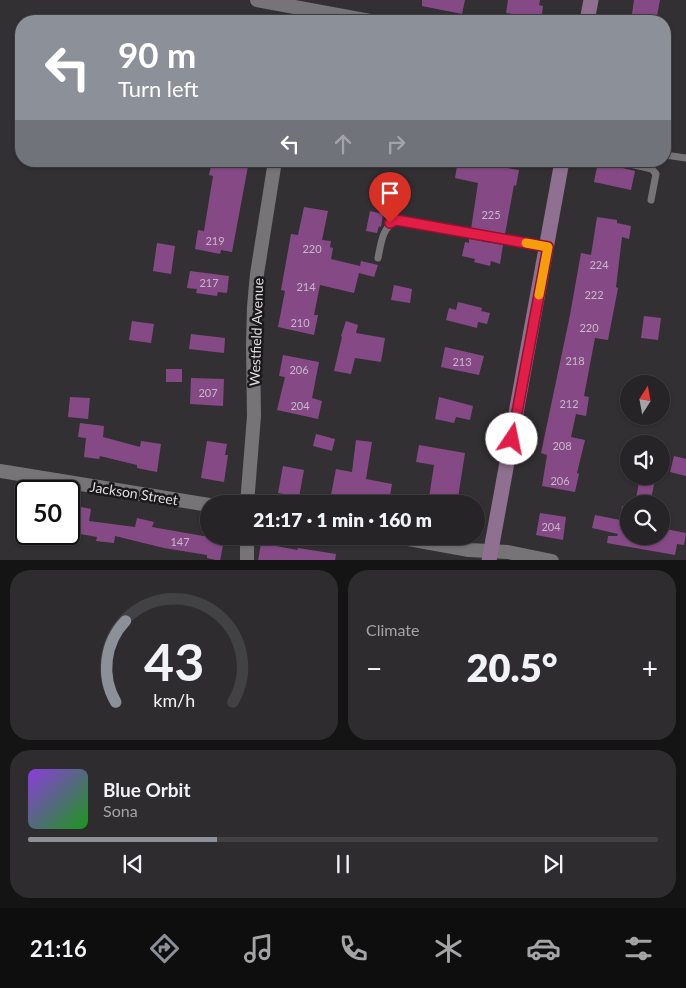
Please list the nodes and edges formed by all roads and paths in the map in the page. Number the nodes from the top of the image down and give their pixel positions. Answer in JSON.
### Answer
{"nodes":[{"id":1,"x":257,"y":0,"type":"edge"},
{"id":2,"x":591,"y":0,"type":"edge"},
{"id":3,"x":300,"y":15,"type":"edge"},
{"id":4,"x":588,"y":15,"type":"edge"},
{"id":5,"x":671,"y":156,"type":"edge"},
{"id":6,"x":686,"y":158,"type":"edge"},
{"id":7,"x":275,"y":167,"type":"edge"},
{"id":8,"x":561,"y":167,"type":"edge"},
{"id":9,"x":647,"y":167,"type":"edge"},
{"id":10,"x":651,"y":200,"type":"dead end"},
{"id":11,"x":548,"y":247,"type":"junction"},
{"id":12,"x":378,"y":258,"type":"dead end"},
{"id":13,"x":0,"y":471,"type":"edge"},
{"id":14,"x":248,"y":495,"type":"edge"},
{"id":15,"x":200,"y":504,"type":"edge"},
{"id":16,"x":247,"y":545,"type":"edge"},
{"id":17,"x":441,"y":545,"type":"edge"},
{"id":18,"x":490,"y":556,"type":"edge"},
{"id":19,"x":247,"y":560,"type":"edge"},
{"id":20,"x":552,"y":560,"type":"edge"}],
"edges":[{"from":1,"to":3,"type":"street"},
{"from":2,"to":4,"type":"main road"},
{"from":5,"to":6,"type":"lane"},
{"from":7,"to":14,"type":"street","name":"Westfield Avenue"},
{"from":8,"to":11,"type":"main road"},
{"from":9,"to":10,"type":"lane"},
{"from":11,"to":12,"type":"lane"},
{"from":11,"to":18,"type":"main road"},
{"from":13,"to":15,"type":"street","name":"Jackson Street"},
{"from":16,"to":19,"type":"street"},
{"from":17,"to":18,"type":"street"},
{"from":18,"to":20,"type":"street"}]}
